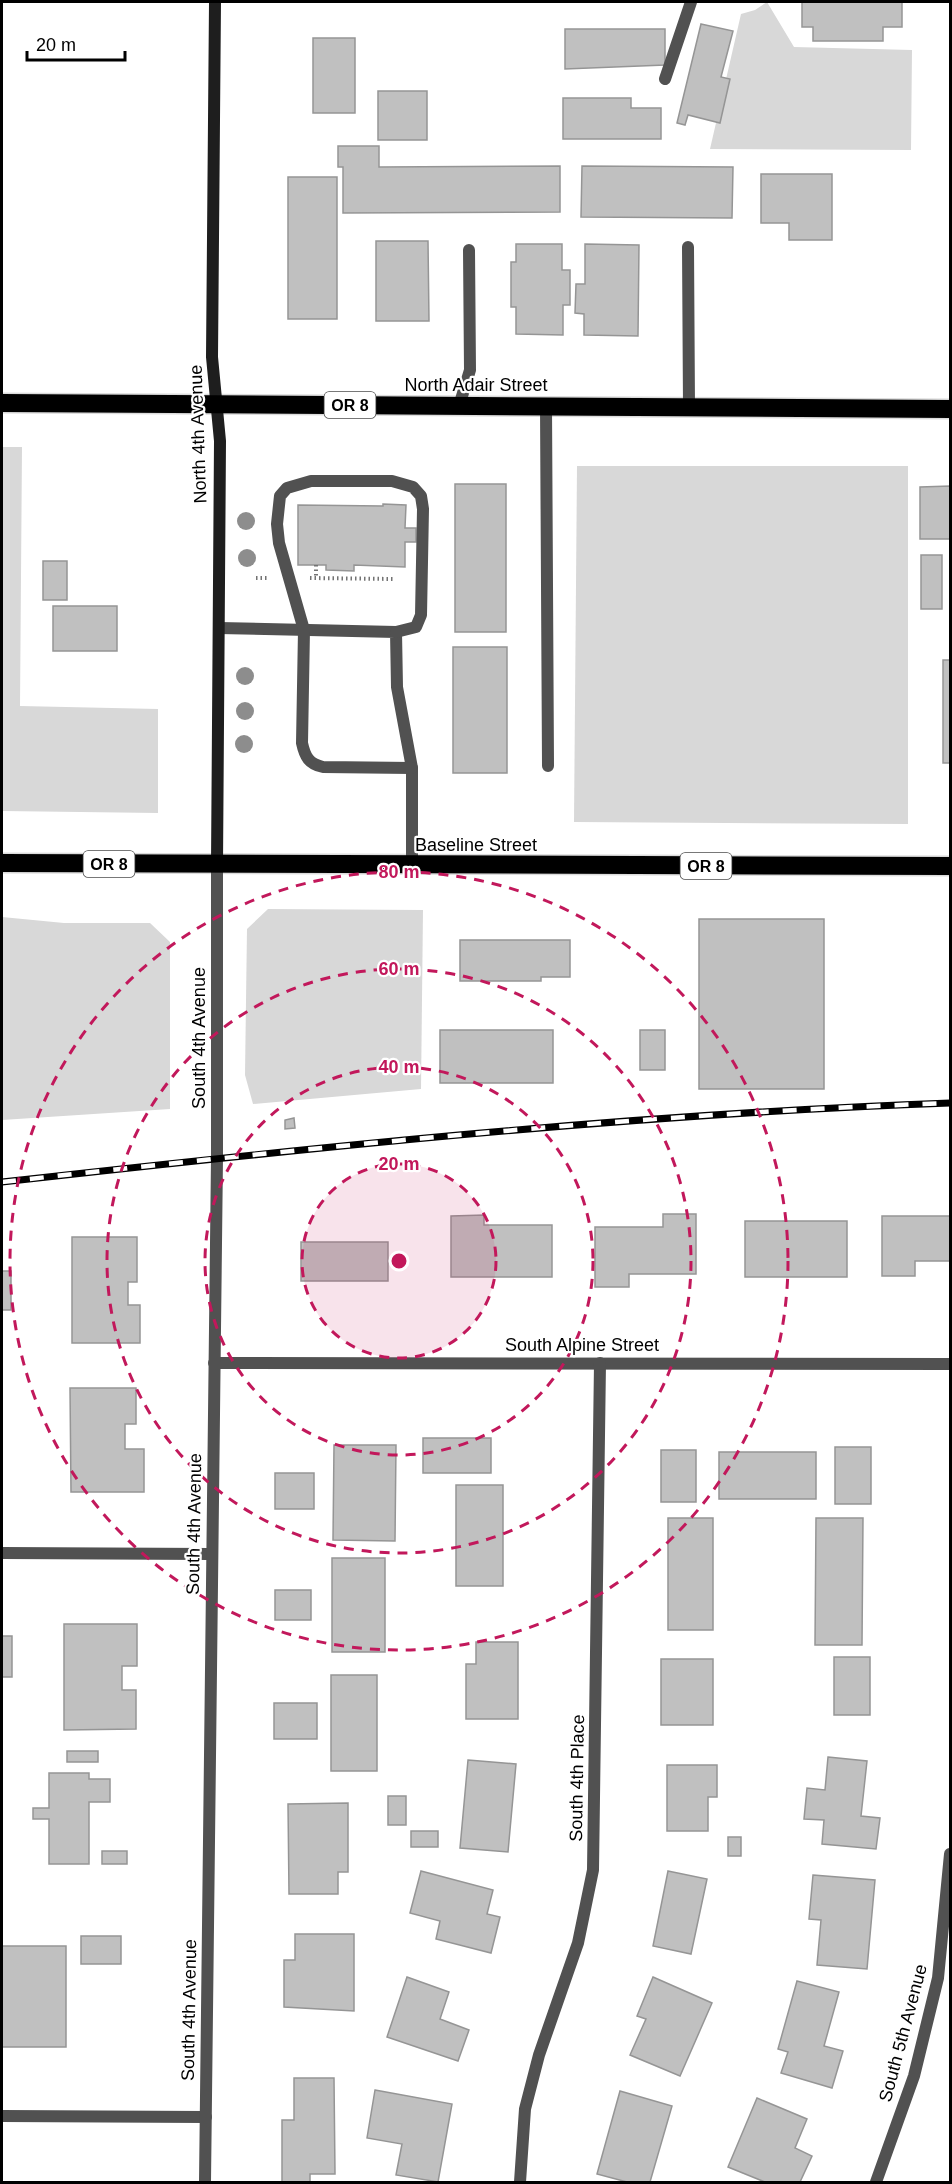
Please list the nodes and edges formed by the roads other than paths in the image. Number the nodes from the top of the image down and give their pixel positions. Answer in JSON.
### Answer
{"nodes":[{"id":1,"x":215,"y":2,"type":"edge"},
{"id":2,"x":691,"y":2,"type":"edge"},
{"id":3,"x":665,"y":79,"type":"dead end"},
{"id":4,"x":688,"y":247,"type":"dead end"},
{"id":5,"x":469,"y":250,"type":"dead end"},
{"id":6,"x":2,"y":403,"type":"edge"},
{"id":7,"x":217,"y":405,"type":"junction"},
{"id":8,"x":459,"y":406,"type":"junction"},
{"id":9,"x":546,"y":406,"type":"junction"},
{"id":10,"x":689,"y":407,"type":"junction"},
{"id":11,"x":951,"y":409,"type":"edge"},
{"id":12,"x":219,"y":628,"type":"junction"},
{"id":13,"x":304,"y":630,"type":"junction"},
{"id":14,"x":396,"y":632,"type":"junction"},
{"id":15,"x":548,"y":766,"type":"dead end"},
{"id":16,"x":412,"y":768,"type":"junction"},
{"id":17,"x":2,"y":863,"type":"edge"},
{"id":18,"x":217,"y":865,"type":"junction"},
{"id":19,"x":411,"y":866,"type":"junction"},
{"id":20,"x":951,"y":866,"type":"edge"},
{"id":21,"x":214,"y":1363,"type":"junction"},
{"id":22,"x":600,"y":1363,"type":"junction"},
{"id":23,"x":951,"y":1364,"type":"edge"},
{"id":24,"x":2,"y":1553,"type":"edge"},
{"id":25,"x":211,"y":1554,"type":"junction"},
{"id":26,"x":951,"y":1854,"type":"edge"},
{"id":27,"x":2,"y":2116,"type":"edge"},
{"id":28,"x":206,"y":2117,"type":"junction"},
{"id":29,"x":205,"y":2182,"type":"edge"},
{"id":30,"x":520,"y":2182,"type":"edge"},
{"id":31,"x":876,"y":2182,"type":"edge"}],
"edges":[{"from":1,"to":7,"type":"street","name":"North 4th Avenue"},
{"from":2,"to":3,"type":"street"},
{"from":4,"to":10,"type":"street"},
{"from":5,"to":8,"type":"street"},
{"from":6,"to":7,"type":"highway","name":"North Adair Street","number":"OR 8"},
{"from":7,"to":8,"type":"highway","name":"North Adair Street","number":"OR 8"},
{"from":7,"to":12,"type":"street","name":"North 4th Avenue"},
{"from":8,"to":9,"type":"highway","name":"North Adair Street","number":"OR 8"},
{"from":9,"to":10,"type":"highway","name":"North Adair Street","number":"OR 8"},
{"from":9,"to":15,"type":"street"},
{"from":10,"to":11,"type":"highway","name":"North Adair Street","number":"OR 8"},
{"from":12,"to":13,"type":"street"},
{"from":12,"to":18,"type":"street","name":"North 4th Avenue"},
{"from":13,"to":14,"type":"street"},
{"from":13,"to":14,"type":"street"},
{"from":13,"to":16,"type":"street"},
{"from":14,"to":16,"type":"street"},
{"from":16,"to":19,"type":"street"},
{"from":17,"to":18,"type":"highway","name":"Baseline Street","number":"OR 8"},
{"from":18,"to":19,"type":"highway","name":"Baseline Street","number":"OR 8"},
{"from":18,"to":21,"type":"street","name":"South 4th Avenue"},
{"from":19,"to":20,"type":"highway","name":"Baseline Street","number":"OR 8"},
{"from":21,"to":22,"type":"street","name":"South Alpine Street"},
{"from":21,"to":25,"type":"street","name":"South 4th Avenue"},
{"from":22,"to":23,"type":"street","name":"South Alpine Street"},
{"from":22,"to":30,"type":"street","name":"South 4th Place"},
{"from":24,"to":25,"type":"street"},
{"from":25,"to":28,"type":"street","name":"South 4th Avenue"},
{"from":26,"to":31,"type":"street","name":"South 5th Avenue"},
{"from":27,"to":28,"type":"street"},
{"from":28,"to":29,"type":"street","name":"South 4th Avenue"}]}
